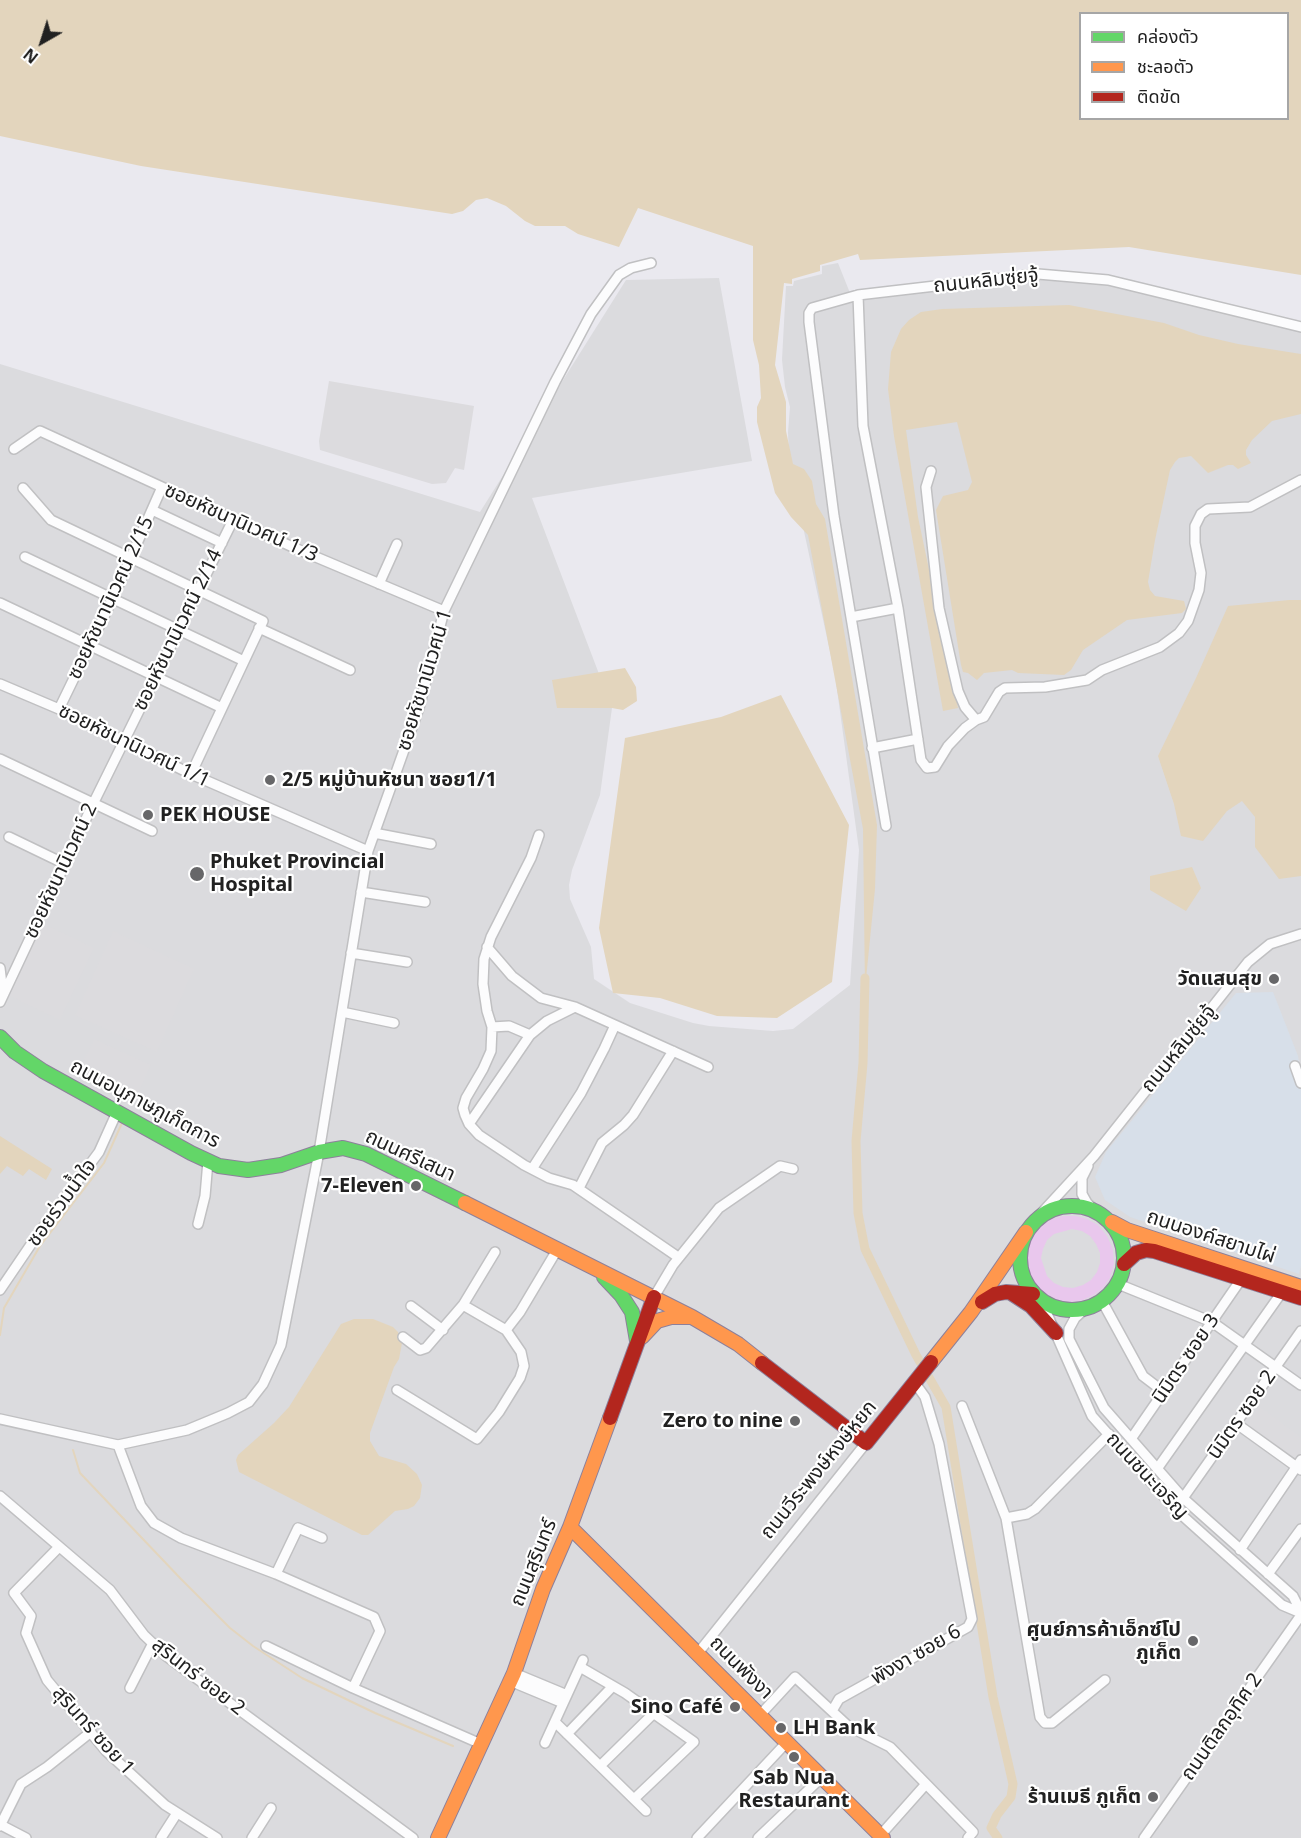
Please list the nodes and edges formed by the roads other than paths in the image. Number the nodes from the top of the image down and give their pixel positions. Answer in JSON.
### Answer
{"nodes":[{"id":1,"x":651,"y":263,"type":"dead end"},
{"id":2,"x":858,"y":295,"type":"junction"},
{"id":3,"x":1301,"y":327,"type":"edge"},
{"id":4,"x":14,"y":449,"type":"dead end"},
{"id":5,"x":931,"y":471,"type":"dead end"},
{"id":6,"x":1301,"y":480,"type":"edge"},
{"id":7,"x":162,"y":487,"type":"junction"},
{"id":8,"x":23,"y":488,"type":"dead end"},
{"id":9,"x":152,"y":510,"type":"junction"},
{"id":10,"x":233,"y":520,"type":"junction"},
{"id":11,"x":222,"y":543,"type":"junction"},
{"id":12,"x":397,"y":544,"type":"dead end"},
{"id":13,"x":25,"y":557,"type":"dead end"},
{"id":14,"x":131,"y":559,"type":"junction"},
{"id":15,"x":379,"y":584,"type":"junction"},
{"id":16,"x":199,"y":590,"type":"junction"},
{"id":17,"x":112,"y":600,"type":"junction"},
{"id":18,"x":0,"y":603,"type":"edge"},
{"id":19,"x":898,"y":608,"type":"junction"},
{"id":20,"x":444,"y":611,"type":"junction"},
{"id":21,"x":851,"y":617,"type":"junction"},
{"id":22,"x":261,"y":624,"type":"junction"},
{"id":23,"x":178,"y":630,"type":"junction"},
{"id":24,"x":90,"y":646,"type":"junction"},
{"id":25,"x":244,"y":661,"type":"junction"},
{"id":26,"x":350,"y":670,"type":"dead end"},
{"id":27,"x":156,"y":676,"type":"junction"},
{"id":28,"x":0,"y":684,"type":"edge"},
{"id":29,"x":222,"y":708,"type":"junction"},
{"id":30,"x":59,"y":709,"type":"junction"},
{"id":31,"x":976,"y":720,"type":"junction"},
{"id":32,"x":918,"y":739,"type":"junction"},
{"id":33,"x":124,"y":741,"type":"junction"},
{"id":34,"x":872,"y":748,"type":"junction"},
{"id":35,"x":0,"y":759,"type":"edge"},
{"id":36,"x":191,"y":774,"type":"junction"},
{"id":37,"x":93,"y":804,"type":"junction"},
{"id":38,"x":886,"y":826,"type":"dead end"},
{"id":39,"x":152,"y":831,"type":"dead end"},
{"id":40,"x":374,"y":833,"type":"junction"},
{"id":41,"x":539,"y":835,"type":"dead end"},
{"id":42,"x":9,"y":837,"type":"dead end"},
{"id":43,"x":431,"y":844,"type":"dead end"},
{"id":44,"x":368,"y":851,"type":"junction"},
{"id":45,"x":65,"y":864,"type":"junction"},
{"id":46,"x":361,"y":892,"type":"junction"},
{"id":47,"x":425,"y":902,"type":"dead end"},
{"id":48,"x":1301,"y":934,"type":"edge"},
{"id":49,"x":487,"y":947,"type":"junction"},
{"id":50,"x":351,"y":953,"type":"junction"},
{"id":51,"x":407,"y":962,"type":"dead end"},
{"id":52,"x":0,"y":968,"type":"edge"},
{"id":53,"x":1,"y":999,"type":"edge"},
{"id":54,"x":574,"y":1007,"type":"junction"},
{"id":55,"x":342,"y":1012,"type":"junction"},
{"id":56,"x":394,"y":1023,"type":"dead end"},
{"id":57,"x":615,"y":1025,"type":"junction"},
{"id":58,"x":492,"y":1027,"type":"junction"},
{"id":59,"x":530,"y":1035,"type":"junction"},
{"id":60,"x":0,"y":1037,"type":"edge"},
{"id":61,"x":673,"y":1051,"type":"junction"},
{"id":62,"x":1295,"y":1066,"type":"dead end"},
{"id":63,"x":708,"y":1067,"type":"dead end"},
{"id":64,"x":1301,"y":1083,"type":"edge"},
{"id":65,"x":117,"y":1112,"type":"junction"},
{"id":66,"x":469,"y":1124,"type":"junction"},
{"id":67,"x":319,"y":1152,"type":"junction"},
{"id":68,"x":1094,"y":1156,"type":"junction"},
{"id":69,"x":208,"y":1161,"type":"junction"},
{"id":70,"x":532,"y":1169,"type":"junction"},
{"id":71,"x":793,"y":1169,"type":"dead end"},
{"id":72,"x":579,"y":1188,"type":"junction"},
{"id":73,"x":1096,"y":1210,"type":"junction"},
{"id":74,"x":1035,"y":1220,"type":"junction"},
{"id":75,"x":1110,"y":1221,"type":"junction"},
{"id":76,"x":198,"y":1224,"type":"dead end"},
{"id":77,"x":1026,"y":1232,"type":"junction"},
{"id":78,"x":557,"y":1250,"type":"junction"},
{"id":79,"x":495,"y":1252,"type":"dead end"},
{"id":80,"x":678,"y":1257,"type":"junction"},
{"id":81,"x":1124,"y":1264,"type":"junction"},
{"id":82,"x":599,"y":1272,"type":"junction"},
{"id":83,"x":1244,"y":1274,"type":"junction"},
{"id":84,"x":1118,"y":1284,"type":"junction"},
{"id":85,"x":1301,"y":1287,"type":"edge"},
{"id":86,"x":0,"y":1290,"type":"edge"},
{"id":87,"x":1009,"y":1292,"type":"junction"},
{"id":88,"x":1282,"y":1292,"type":"junction"},
{"id":89,"x":654,"y":1297,"type":"junction"},
{"id":90,"x":1037,"y":1297,"type":"junction"},
{"id":91,"x":1301,"y":1298,"type":"edge"},
{"id":92,"x":1102,"y":1301,"type":"junction"},
{"id":93,"x":463,"y":1305,"type":"junction"},
{"id":94,"x":411,"y":1306,"type":"dead end"},
{"id":95,"x":1085,"y":1309,"type":"junction"},
{"id":96,"x":971,"y":1312,"type":"junction"},
{"id":97,"x":692,"y":1317,"type":"junction"},
{"id":98,"x":1212,"y":1322,"type":"junction"},
{"id":99,"x":443,"y":1330,"type":"junction"},
{"id":100,"x":506,"y":1330,"type":"junction"},
{"id":101,"x":1301,"y":1331,"type":"edge"},
{"id":102,"x":1056,"y":1334,"type":"junction"},
{"id":103,"x":403,"y":1337,"type":"dead end"},
{"id":104,"x":637,"y":1343,"type":"junction"},
{"id":105,"x":1244,"y":1345,"type":"junction"},
{"id":106,"x":1275,"y":1367,"type":"junction"},
{"id":107,"x":916,"y":1381,"type":"junction"},
{"id":108,"x":1301,"y":1386,"type":"edge"},
{"id":109,"x":398,"y":1390,"type":"dead end"},
{"id":110,"x":1164,"y":1392,"type":"junction"},
{"id":111,"x":962,"y":1406,"type":"dead end"},
{"id":112,"x":0,"y":1419,"type":"edge"},
{"id":113,"x":1237,"y":1424,"type":"junction"},
{"id":114,"x":1109,"y":1434,"type":"junction"},
{"id":115,"x":1131,"y":1439,"type":"junction"},
{"id":116,"x":866,"y":1443,"type":"junction"},
{"id":117,"x":118,"y":1445,"type":"junction"},
{"id":118,"x":1299,"y":1465,"type":"edge"},
{"id":119,"x":1157,"y":1469,"type":"junction"},
{"id":120,"x":0,"y":1496,"type":"edge"},
{"id":121,"x":1183,"y":1498,"type":"junction"},
{"id":122,"x":1175,"y":1509,"type":"junction"},
{"id":123,"x":1006,"y":1518,"type":"junction"},
{"id":124,"x":570,"y":1527,"type":"junction"},
{"id":125,"x":1301,"y":1529,"type":"edge"},
{"id":126,"x":322,"y":1538,"type":"dead end"},
{"id":127,"x":59,"y":1547,"type":"junction"},
{"id":128,"x":1240,"y":1550,"type":"junction"},
{"id":129,"x":276,"y":1574,"type":"junction"},
{"id":130,"x":1268,"y":1574,"type":"junction"},
{"id":131,"x":1301,"y":1613,"type":"edge"},
{"id":132,"x":153,"y":1643,"type":"junction"},
{"id":133,"x":266,"y":1646,"type":"dead end"},
{"id":134,"x":698,"y":1653,"type":"junction"},
{"id":135,"x":512,"y":1677,"type":"junction"},
{"id":136,"x":1105,"y":1680,"type":"dead end"},
{"id":137,"x":613,"y":1686,"type":"junction"},
{"id":138,"x":130,"y":1688,"type":"dead end"},
{"id":139,"x":353,"y":1688,"type":"junction"},
{"id":140,"x":565,"y":1699,"type":"junction"},
{"id":141,"x":832,"y":1711,"type":"junction"},
{"id":142,"x":654,"y":1713,"type":"junction"},
{"id":143,"x":760,"y":1715,"type":"junction"},
{"id":144,"x":555,"y":1722,"type":"junction"},
{"id":145,"x":91,"y":1732,"type":"junction"},
{"id":146,"x":567,"y":1734,"type":"junction"},
{"id":147,"x":787,"y":1742,"type":"junction"},
{"id":148,"x":545,"y":1743,"type":"dead end"},
{"id":149,"x":481,"y":1744,"type":"junction"},
{"id":150,"x":600,"y":1766,"type":"junction"},
{"id":151,"x":822,"y":1778,"type":"junction"},
{"id":152,"x":926,"y":1784,"type":"junction"},
{"id":153,"x":634,"y":1799,"type":"junction"},
{"id":154,"x":271,"y":1808,"type":"dead end"},
{"id":155,"x":646,"y":1811,"type":"dead end"},
{"id":156,"x":177,"y":1813,"type":"junction"},
{"id":157,"x":0,"y":1825,"type":"edge"},
{"id":158,"x":880,"y":1837,"type":"edge"},
{"id":159,"x":26,"y":1838,"type":"edge"},
{"id":160,"x":161,"y":1838,"type":"edge"},
{"id":161,"x":217,"y":1838,"type":"edge"},
{"id":162,"x":252,"y":1838,"type":"edge"},
{"id":163,"x":413,"y":1838,"type":"edge"},
{"id":164,"x":438,"y":1838,"type":"edge"},
{"id":165,"x":697,"y":1838,"type":"edge"},
{"id":166,"x":758,"y":1838,"type":"edge"},
{"id":167,"x":968,"y":1838,"type":"edge"},
{"id":168,"x":1144,"y":1838,"type":"edge"}],
"edges":[{"from":1,"to":20,"type":"street","name":"ซอยหัชนานิเวศน์ 1"},
{"from":2,"to":3,"type":"street","name":"ถนนหลิมซุ่ยจู้"},
{"from":2,"to":19,"type":"street"},
{"from":2,"to":21,"type":"street","name":"ถนนหลิมซุ่ยจู้"},
{"from":4,"to":7,"type":"street","name":"ซอยหัชนานิเวศน์ 1/3"},
{"from":5,"to":31,"type":"street"},
{"from":6,"to":31,"type":"street"},
{"from":7,"to":9,"type":"street","name":"ซอยหัชนานิเวศน์ 2/15"},
{"from":7,"to":10,"type":"street","name":"ซอยหัชนานิเวศน์ 1/3"},
{"from":8,"to":14,"type":"street"},
{"from":9,"to":11,"type":"street"},
{"from":9,"to":14,"type":"street","name":"ซอยหัชนานิเวศน์ 2/15"},
{"from":10,"to":11,"type":"street","name":"ซอยหัชนานิเวศน์ 2/14"},
{"from":10,"to":15,"type":"street","name":"ซอยหัชนานิเวศน์ 1/3"},
{"from":11,"to":16,"type":"street","name":"ซอยหัชนานิเวศน์ 2/14"},
{"from":12,"to":15,"type":"street"},
{"from":13,"to":17,"type":"street"},
{"from":14,"to":16,"type":"street"},
{"from":14,"to":17,"type":"street","name":"ซอยหัชนานิเวศน์ 2/15"},
{"from":15,"to":20,"type":"street","name":"ซอยหัชนานิเวศน์ 1/3"},
{"from":16,"to":22,"type":"street"},
{"from":16,"to":23,"type":"street","name":"ซอยหัชนานิเวศน์ 2/14"},
{"from":17,"to":23,"type":"street"},
{"from":17,"to":24,"type":"street","name":"ซอยหัชนานิเวศน์ 2/15"},
{"from":18,"to":24,"type":"street"},
{"from":19,"to":21,"type":"street"},
{"from":19,"to":32,"type":"street"},
{"from":20,"to":40,"type":"street","name":"ซอยหัชนานิเวศน์ 1"},
{"from":21,"to":34,"type":"street"},
{"from":22,"to":25,"type":"street"},
{"from":22,"to":26,"type":"street"},
{"from":23,"to":25,"type":"street"},
{"from":23,"to":27,"type":"street","name":"ซอยหัชนานิเวศน์ 2/14"},
{"from":24,"to":27,"type":"street"},
{"from":24,"to":30,"type":"street","name":"ซอยหัชนานิเวศน์ 2/15"},
{"from":25,"to":29,"type":"street"},
{"from":27,"to":29,"type":"street"},
{"from":27,"to":33,"type":"street","name":"ซอยหัชนานิเวศน์ 2/14"},
{"from":28,"to":30,"type":"street","name":"ซอยหัชนานิเวศน์ 1/1"},
{"from":29,"to":36,"type":"street"},
{"from":30,"to":33,"type":"street","name":"ซอยหัชนานิเวศน์ 1/1"},
{"from":31,"to":32,"type":"street"},
{"from":32,"to":34,"type":"street"},
{"from":33,"to":36,"type":"street","name":"ซอยหัชนานิเวศน์ 1/1"},
{"from":33,"to":37,"type":"street","name":"ซอยหัชนานิเวศน์ 2"},
{"from":34,"to":38,"type":"street"},
{"from":35,"to":37,"type":"street"},
{"from":36,"to":44,"type":"street","name":"ซอยหัชนานิเวศน์ 1/1"},
{"from":37,"to":39,"type":"street"},
{"from":37,"to":45,"type":"street","name":"ซอยหัชนานิเวศน์ 2"},
{"from":40,"to":43,"type":"street"},
{"from":40,"to":44,"type":"street","name":"ซอยหัชนานิเวศน์ 1"},
{"from":41,"to":49,"type":"street"},
{"from":42,"to":45,"type":"street"},
{"from":44,"to":46,"type":"street","name":"ซอยหัชนานิเวศน์ 1"},
{"from":45,"to":53,"type":"street","name":"ซอยหัชนานิเวศน์ 2"},
{"from":46,"to":47,"type":"street"},
{"from":46,"to":50,"type":"street","name":"ซอยหัชนานิเวศน์ 1"},
{"from":48,"to":68,"type":"street","name":"ถนนหลิมซุ่ยจู้"},
{"from":49,"to":54,"type":"street"},
{"from":49,"to":58,"type":"street"},
{"from":50,"to":51,"type":"street"},
{"from":50,"to":55,"type":"street","name":"ซอยหัชนานิเวศน์ 1"},
{"from":52,"to":53,"type":"street"},
{"from":54,"to":57,"type":"street"},
{"from":54,"to":59,"type":"street"},
{"from":55,"to":56,"type":"street"},
{"from":55,"to":67,"type":"street","name":"ซอยหัชนานิเวศน์ 1"},
{"from":57,"to":61,"type":"street"},
{"from":57,"to":70,"type":"street"},
{"from":58,"to":59,"type":"street"},
{"from":58,"to":66,"type":"street"},
{"from":59,"to":66,"type":"street"},
{"from":60,"to":65,"type":"street","name":"ถนนอนุภาษภูเก็ตการ"},
{"from":61,"to":63,"type":"street"},
{"from":61,"to":72,"type":"street"},
{"from":62,"to":64,"type":"street"},
{"from":65,"to":69,"type":"street","name":"ถนนอนุภาษภูเก็ตการ"},
{"from":65,"to":86,"type":"street","name":"ซอยร่วมน้ำใจ"},
{"from":66,"to":70,"type":"street"},
{"from":67,"to":69,"type":"street","name":"ถนนอนุภาษภูเก็ตการ"},
{"from":67,"to":78,"type":"street","name":"ถนนศรีเสนา"},
{"from":67,"to":117,"type":"street"},
{"from":68,"to":73,"type":"street","name":"ถนนหลิมซุ่ยจู้"},
{"from":68,"to":74,"type":"street","name":"ถนนหลิมซุ่ยจู้"},
{"from":69,"to":76,"type":"street"},
{"from":70,"to":72,"type":"street"},
{"from":71,"to":80,"type":"street"},
{"from":72,"to":80,"type":"street"},
{"from":73,"to":74,"type":"street"},
{"from":73,"to":75,"type":"street"},
{"from":74,"to":77,"type":"street"},
{"from":75,"to":81,"type":"street"},
{"from":75,"to":83,"type":"street","name":"ถนนองค์สยามไผ่"},
{"from":77,"to":90,"type":"street"},
{"from":77,"to":96,"type":"street","name":"ถนนวีระพงษ์หงษ์หยก"},
{"from":78,"to":82,"type":"street","name":"ถนนศรีเสนา"},
{"from":78,"to":100,"type":"street"},
{"from":79,"to":93,"type":"street"},
{"from":80,"to":89,"type":"street"},
{"from":81,"to":83,"type":"street","name":"ถนนองค์สยามไผ่"},
{"from":81,"to":84,"type":"street"},
{"from":82,"to":89,"type":"street","name":"ถนนศรีเสนา"},
{"from":82,"to":104,"type":"street"},
{"from":83,"to":85,"type":"street","name":"ถนนองค์สยามไผ่"},
{"from":83,"to":88,"type":"street","name":"ถนนองค์สยามไผ่"},
{"from":83,"to":98,"type":"street","name":"นิมิตร ซอย 3"},
{"from":84,"to":92,"type":"street"},
{"from":84,"to":98,"type":"street"},
{"from":87,"to":90,"type":"street","name":"ถนนวีระพงษ์หงษ์หยก"},
{"from":87,"to":96,"type":"street","name":"ถนนวีระพงษ์หงษ์หยก"},
{"from":87,"to":102,"type":"street"},
{"from":88,"to":91,"type":"street","name":"ถนนองค์สยามไผ่"},
{"from":88,"to":105,"type":"street"},
{"from":89,"to":97,"type":"street","name":"ถนนศรีเสนา"},
{"from":89,"to":104,"type":"street","name":"ถนนสุรินทร์"},
{"from":90,"to":95,"type":"street"},
{"from":90,"to":102,"type":"street","name":"ถนนชนะเจริญ"},
{"from":92,"to":95,"type":"street"},
{"from":92,"to":110,"type":"street"},
{"from":93,"to":99,"type":"street"},
{"from":93,"to":100,"type":"street"},
{"from":94,"to":99,"type":"street"},
{"from":95,"to":115,"type":"street","name":"ถนนชนะเจริญ"},
{"from":96,"to":107,"type":"street","name":"ถนนวีระพงษ์หงษ์หยก"},
{"from":97,"to":104,"type":"street"},
{"from":97,"to":116,"type":"street","name":"ถนนศรีเสนา"},
{"from":98,"to":105,"type":"street"},
{"from":98,"to":110,"type":"street","name":"นิมิตร ซอย 3"},
{"from":99,"to":103,"type":"street"},
{"from":100,"to":109,"type":"street"},
{"from":101,"to":106,"type":"street","name":"นิมิตร ซอย 2"},
{"from":102,"to":114,"type":"street","name":"ถนนชนะเจริญ"},
{"from":104,"to":124,"type":"street","name":"ถนนสุรินทร์"},
{"from":105,"to":106,"type":"street"},
{"from":105,"to":119,"type":"street"},
{"from":106,"to":108,"type":"street"},
{"from":106,"to":113,"type":"street","name":"นิมิตร ซอย 2"},
{"from":107,"to":116,"type":"street","name":"ถนนวีระพงษ์หงษ์หยก"},
{"from":107,"to":141,"type":"street","name":"พังงา ซอย 6"},
{"from":110,"to":115,"type":"street","name":"นิมิตร ซอย 3"},
{"from":111,"to":123,"type":"street"},
{"from":112,"to":117,"type":"street"},
{"from":113,"to":118,"type":"street"},
{"from":113,"to":121,"type":"street","name":"นิมิตร ซอย 2"},
{"from":114,"to":122,"type":"street","name":"ถนนชนะเจริญ"},
{"from":114,"to":123,"type":"street"},
{"from":115,"to":119,"type":"street","name":"ถนนชนะเจริญ"},
{"from":116,"to":134,"type":"street","name":"ถนนวีระพงษ์หงษ์หยก"},
{"from":117,"to":129,"type":"street"},
{"from":118,"to":128,"type":"street"},
{"from":119,"to":121,"type":"street","name":"ถนนชนะเจริญ"},
{"from":120,"to":127,"type":"street","name":"สุรินทร์ ซอย 2"},
{"from":121,"to":122,"type":"street","name":"นิมิตร ซอย 2"},
{"from":121,"to":128,"type":"street","name":"ถนนชนะเจริญ"},
{"from":122,"to":131,"type":"street","name":"ถนนชนะเจริญ"},
{"from":123,"to":136,"type":"street"},
{"from":124,"to":134,"type":"street","name":"ถนนพังงา"},
{"from":124,"to":135,"type":"street","name":"ถนนสุรินทร์"},
{"from":125,"to":130,"type":"street"},
{"from":126,"to":129,"type":"street"},
{"from":127,"to":132,"type":"street","name":"สุรินทร์ ซอย 2"},
{"from":127,"to":145,"type":"street","name":"สุรินทร์ ซอย 1"},
{"from":128,"to":130,"type":"street","name":"ถนนชนะเจริญ"},
{"from":129,"to":139,"type":"street"},
{"from":130,"to":131,"type":"street","name":"ถนนชนะเจริญ"},
{"from":131,"to":168,"type":"street","name":"ถนนติลกอุทิศ 2"},
{"from":132,"to":138,"type":"street"},
{"from":132,"to":163,"type":"street","name":"สุรินทร์ ซอย 2"},
{"from":133,"to":139,"type":"street"},
{"from":134,"to":143,"type":"street","name":"ถนนพังงา"},
{"from":135,"to":140,"type":"street"},
{"from":135,"to":149,"type":"street","name":"ถนนสุรินทร์"},
{"from":137,"to":140,"type":"street"},
{"from":137,"to":142,"type":"street"},
{"from":137,"to":146,"type":"street"},
{"from":139,"to":149,"type":"street"},
{"from":140,"to":144,"type":"street"},
{"from":141,"to":143,"type":"street"},
{"from":141,"to":152,"type":"street"},
{"from":142,"to":150,"type":"street"},
{"from":142,"to":153,"type":"street"},
{"from":143,"to":147,"type":"street","name":"ถนนพังงา"},
{"from":144,"to":146,"type":"street"},
{"from":144,"to":148,"type":"street"},
{"from":145,"to":156,"type":"street","name":"สุรินทร์ ซอย 1"},
{"from":145,"to":157,"type":"street"},
{"from":146,"to":150,"type":"street"},
{"from":147,"to":151,"type":"street","name":"ถนนพังงา"},
{"from":147,"to":165,"type":"street"},
{"from":149,"to":164,"type":"street","name":"ถนนสุรินทร์"},
{"from":150,"to":153,"type":"street"},
{"from":151,"to":158,"type":"street","name":"ถนนพังงา"},
{"from":151,"to":166,"type":"street"},
{"from":152,"to":158,"type":"street"},
{"from":152,"to":167,"type":"street"},
{"from":153,"to":155,"type":"street"},
{"from":154,"to":162,"type":"street"},
{"from":156,"to":160,"type":"street"},
{"from":156,"to":161,"type":"street","name":"สุรินทร์ ซอย 1"},
{"from":157,"to":159,"type":"street"}]}
